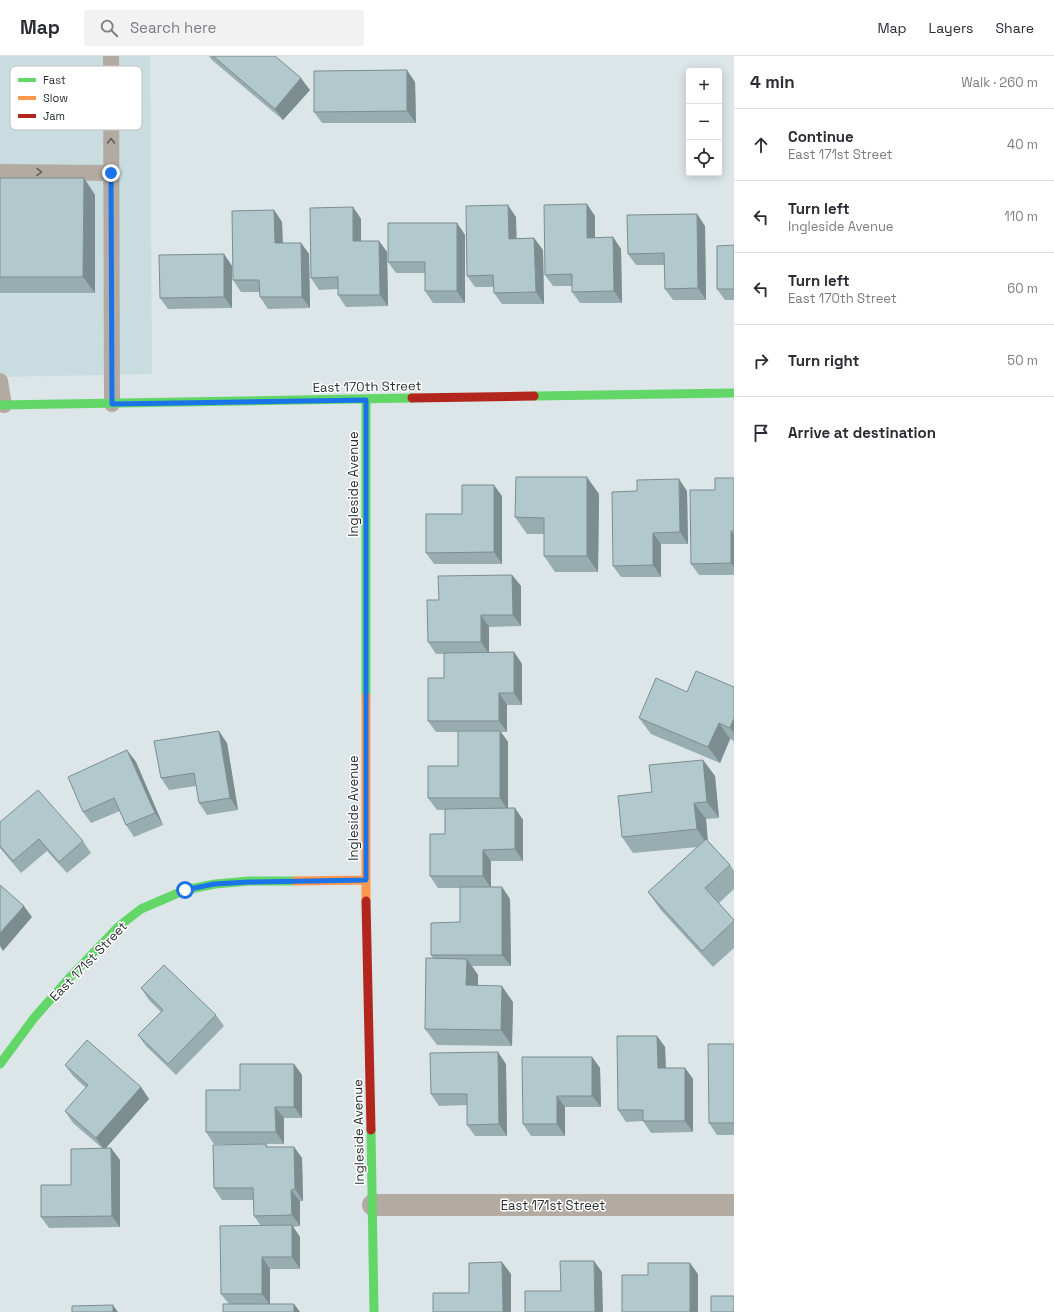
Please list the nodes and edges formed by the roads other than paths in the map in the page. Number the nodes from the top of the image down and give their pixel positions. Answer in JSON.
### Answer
{"nodes":[{"id":1,"x":111,"y":130,"type":"edge"},
{"id":2,"x":0,"y":172,"type":"edge"},
{"id":3,"x":111,"y":173,"type":"junction"},
{"id":4,"x":0,"y":381,"type":"edge"},
{"id":5,"x":734,"y":393,"type":"edge"},
{"id":6,"x":366,"y":400,"type":"junction"},
{"id":7,"x":112,"y":404,"type":"junction"},
{"id":8,"x":2,"y":405,"type":"edge"},
{"id":9,"x":366,"y":880,"type":"junction"},
{"id":10,"x":0,"y":1064,"type":"edge"},
{"id":11,"x":372,"y":1205,"type":"junction"},
{"id":12,"x":734,"y":1205,"type":"edge"},
{"id":13,"x":374,"y":1312,"type":"edge"}],
"edges":[{"from":3,"to":1,"type":"lane","one_way":true},
{"from":2,"to":3,"type":"lane","one_way":true},
{"from":3,"to":7,"type":"lane"},
{"from":4,"to":8,"type":"lane"},
{"from":5,"to":6,"type":"street","name":"East 170th Street"},
{"from":6,"to":7,"type":"street","name":"East 170th Street"},
{"from":6,"to":9,"type":"street","name":"Ingleside Avenue"},
{"from":7,"to":8,"type":"street","name":"East 170th Street"},
{"from":9,"to":10,"type":"street","name":"East 171st Street"},
{"from":9,"to":11,"type":"street","name":"Ingleside Avenue"},
{"from":11,"to":12,"type":"street","name":"East 171st Street"},
{"from":11,"to":13,"type":"street","name":"Ingleside Avenue"}]}
